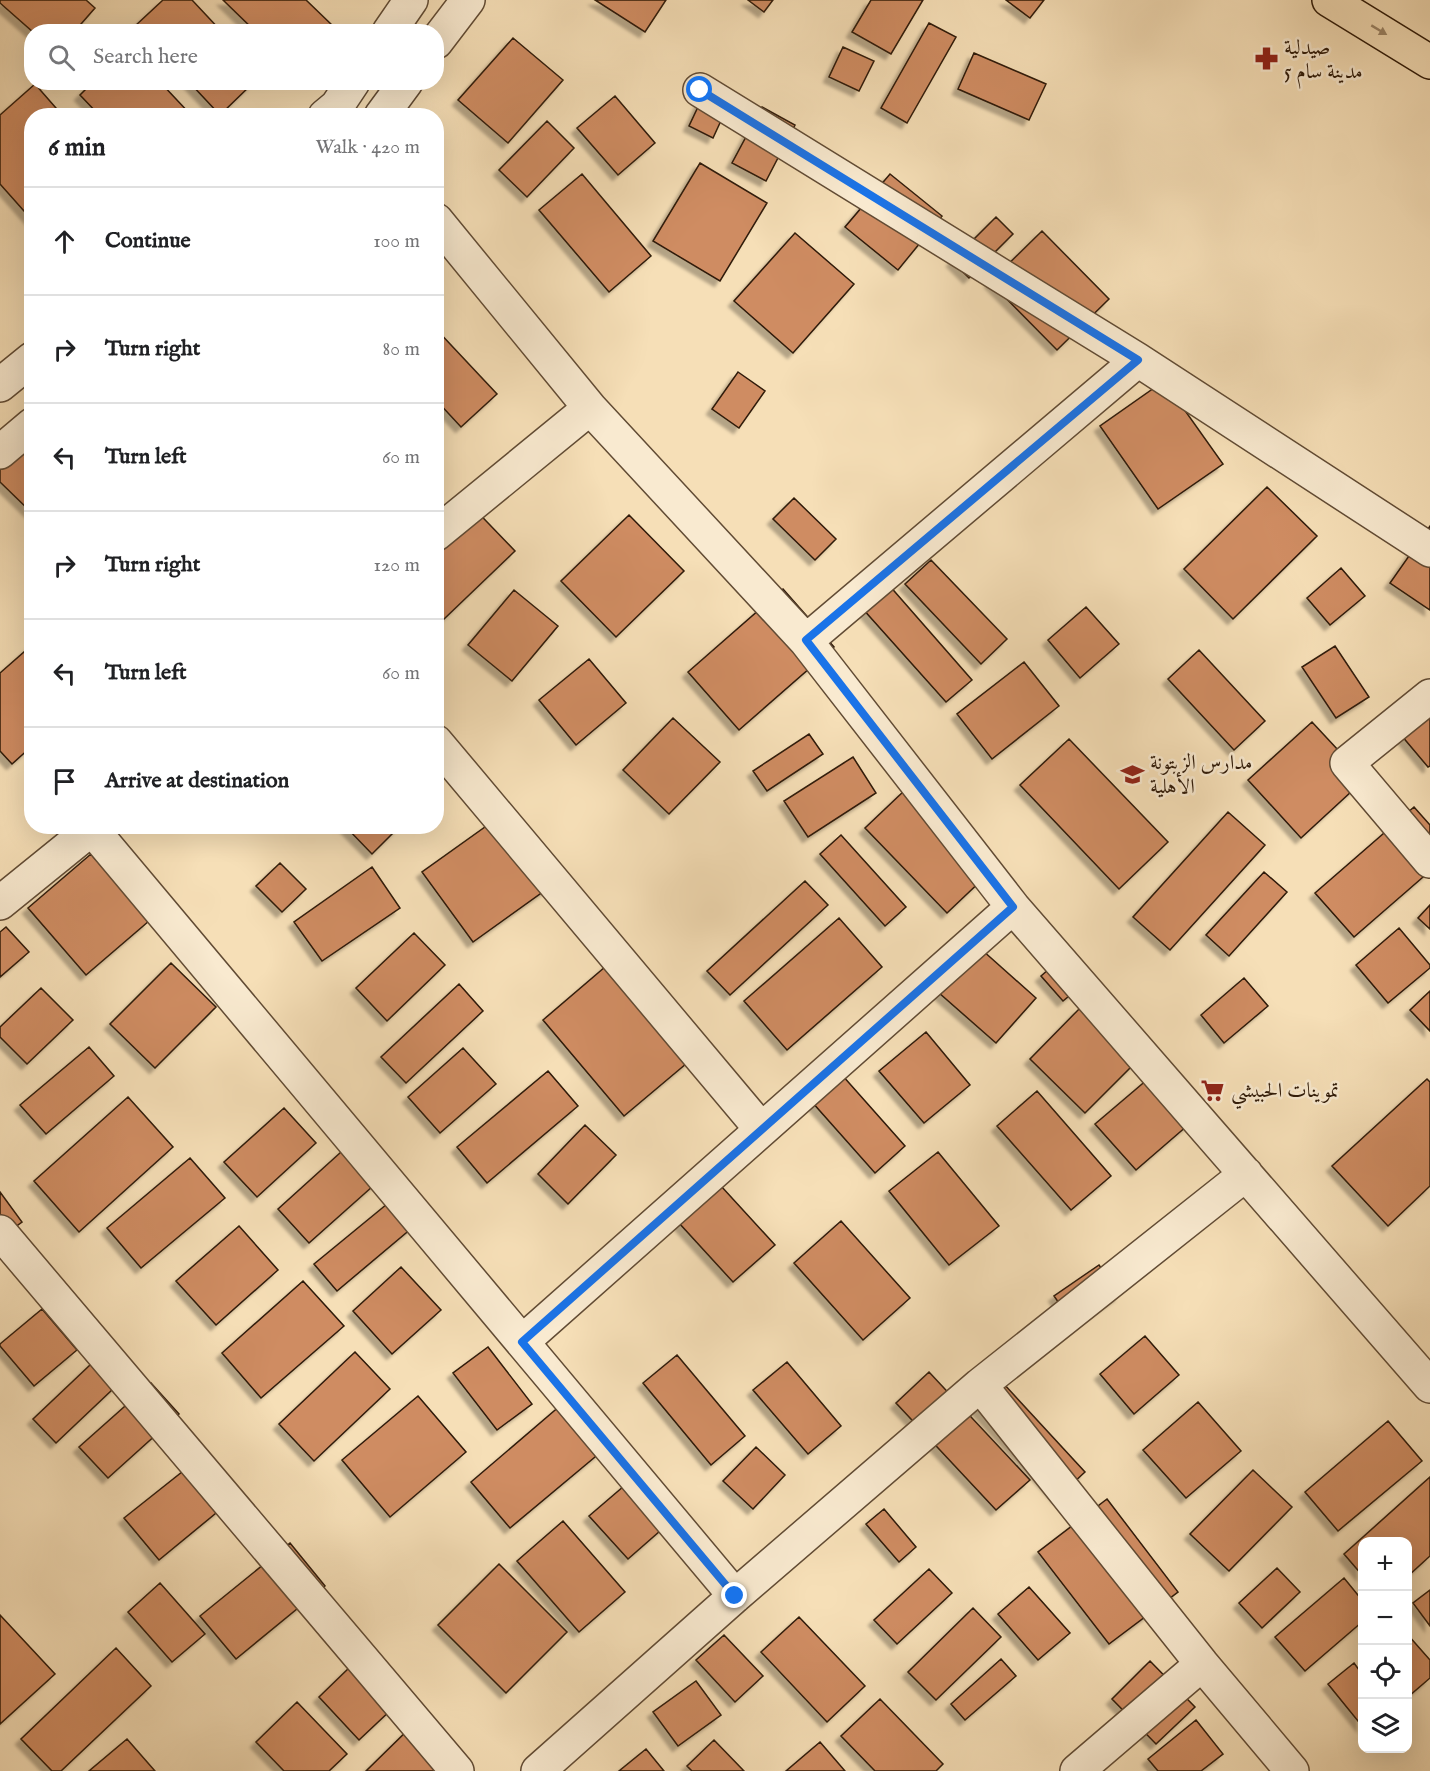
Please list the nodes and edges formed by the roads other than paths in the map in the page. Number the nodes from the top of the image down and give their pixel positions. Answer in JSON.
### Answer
{"nodes":[{"id":1,"x":411,"y":0,"type":"edge"},
{"id":2,"x":468,"y":0,"type":"edge"},
{"id":3,"x":1329,"y":0,"type":"edge"},
{"id":4,"x":394,"y":24,"type":"edge"},
{"id":5,"x":444,"y":32,"type":"edge"},
{"id":6,"x":1430,"y":62,"type":"edge"},
{"id":7,"x":400,"y":90,"type":"edge"},
{"id":8,"x":700,"y":90,"type":"dead end"},
{"id":9,"x":387,"y":108,"type":"edge"},
{"id":10,"x":444,"y":230,"type":"edge"},
{"id":11,"x":1138,"y":360,"type":"junction"},
{"id":12,"x":24,"y":366,"type":"edge"},
{"id":13,"x":0,"y":385,"type":"edge"},
{"id":14,"x":590,"y":408,"type":"junction"},
{"id":15,"x":24,"y":431,"type":"edge"},
{"id":16,"x":0,"y":452,"type":"edge"},
{"id":17,"x":444,"y":527,"type":"edge"},
{"id":18,"x":1430,"y":550,"type":"edge"},
{"id":19,"x":806,"y":640,"type":"junction"},
{"id":20,"x":1430,"y":696,"type":"edge"},
{"id":21,"x":444,"y":752,"type":"edge"},
{"id":22,"x":86,"y":834,"type":"edge"},
{"id":23,"x":99,"y":834,"type":"edge"},
{"id":24,"x":1430,"y":861,"type":"edge"},
{"id":25,"x":0,"y":903,"type":"edge"},
{"id":26,"x":1013,"y":907,"type":"junction"},
{"id":27,"x":761,"y":1129,"type":"junction"},
{"id":28,"x":1246,"y":1174,"type":"junction"},
{"id":29,"x":0,"y":1232,"type":"edge"},
{"id":30,"x":522,"y":1342,"type":"junction"},
{"id":31,"x":980,"y":1384,"type":"junction"},
{"id":32,"x":1430,"y":1386,"type":"edge"},
{"id":33,"x":735,"y":1596,"type":"junction"},
{"id":34,"x":1202,"y":1664,"type":"junction"},
{"id":35,"x":457,"y":1771,"type":"edge"},
{"id":36,"x":538,"y":1771,"type":"edge"},
{"id":37,"x":1077,"y":1771,"type":"edge"},
{"id":38,"x":1292,"y":1771,"type":"edge"}],
"edges":[{"from":1,"to":4,"type":"street"},
{"from":2,"to":5,"type":"street"},
{"from":3,"to":6,"type":"main road","one_way":true},
{"from":7,"to":9,"type":"street"},
{"from":8,"to":11,"type":"street"},
{"from":10,"to":14,"type":"street"},
{"from":11,"to":18,"type":"street"},
{"from":11,"to":19,"type":"street"},
{"from":12,"to":13,"type":"street"},
{"from":14,"to":17,"type":"street"},
{"from":14,"to":19,"type":"street"},
{"from":15,"to":16,"type":"street"},
{"from":19,"to":26,"type":"street"},
{"from":20,"to":24,"type":"street"},
{"from":21,"to":27,"type":"street"},
{"from":22,"to":25,"type":"street"},
{"from":23,"to":30,"type":"street"},
{"from":26,"to":27,"type":"street"},
{"from":26,"to":28,"type":"street"},
{"from":27,"to":30,"type":"street"},
{"from":28,"to":31,"type":"street"},
{"from":28,"to":32,"type":"street"},
{"from":29,"to":35,"type":"street"},
{"from":30,"to":33,"type":"street"},
{"from":31,"to":33,"type":"street"},
{"from":31,"to":34,"type":"street"},
{"from":33,"to":36,"type":"street"},
{"from":34,"to":37,"type":"street"},
{"from":34,"to":38,"type":"street"}]}
